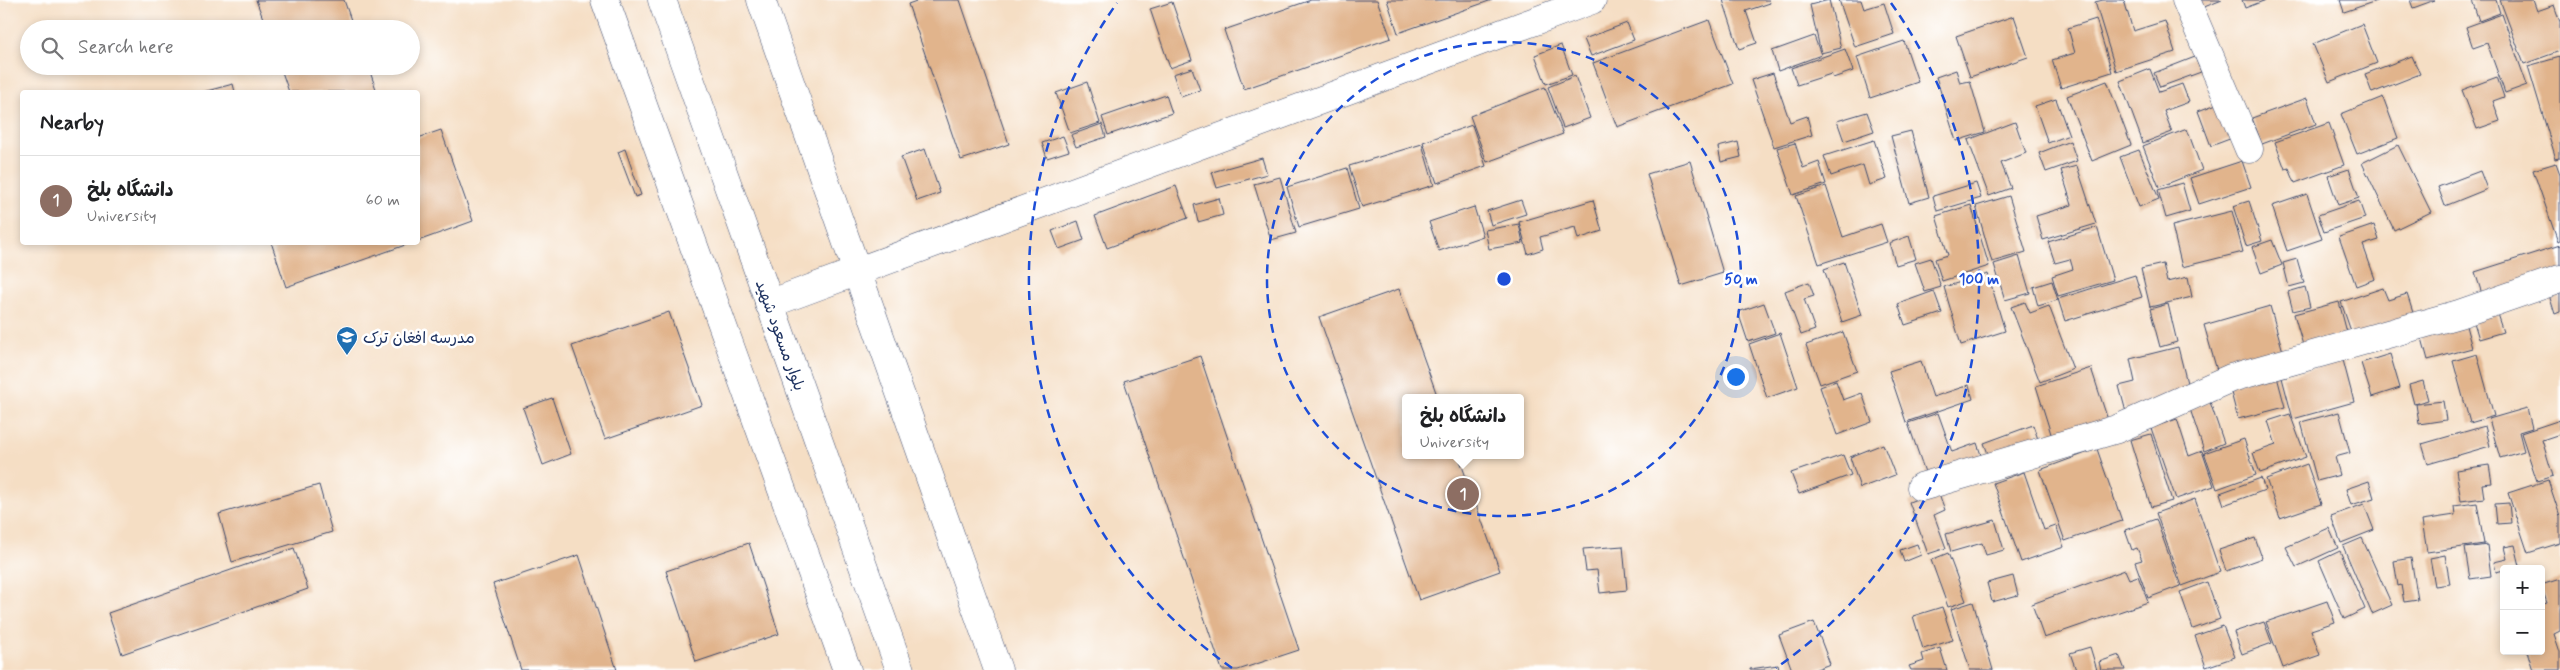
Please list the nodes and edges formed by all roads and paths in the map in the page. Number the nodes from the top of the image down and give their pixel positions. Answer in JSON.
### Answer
{"nodes":[{"id":1,"x":605,"y":0,"type":"edge"},
{"id":2,"x":662,"y":0,"type":"edge"},
{"id":3,"x":761,"y":0,"type":"edge"},
{"id":4,"x":1592,"y":0,"type":"edge"},
{"id":5,"x":2186,"y":0,"type":"edge"},
{"id":6,"x":2249,"y":149,"type":"dead end"},
{"id":7,"x":856,"y":272,"type":"junction"},
{"id":8,"x":2560,"y":279,"type":"edge"},
{"id":9,"x":770,"y":304,"type":"junction"},
{"id":10,"x":1921,"y":487,"type":"dead end"},
{"id":11,"x":847,"y":670,"type":"edge"},
{"id":12,"x":900,"y":670,"type":"edge"},
{"id":13,"x":998,"y":670,"type":"edge"}],
"edges":[{"from":1,"to":11,"type":"street"},
{"from":2,"to":9,"type":"street","name":"بلوار مسعود شهید"},
{"from":3,"to":7,"type":"street"},
{"from":4,"to":7,"type":"street"},
{"from":5,"to":6,"type":"street"},
{"from":7,"to":9,"type":"street"},
{"from":7,"to":13,"type":"street"},
{"from":8,"to":10,"type":"street"},
{"from":9,"to":12,"type":"street","name":"بلوار مسعود شهید"}]}
